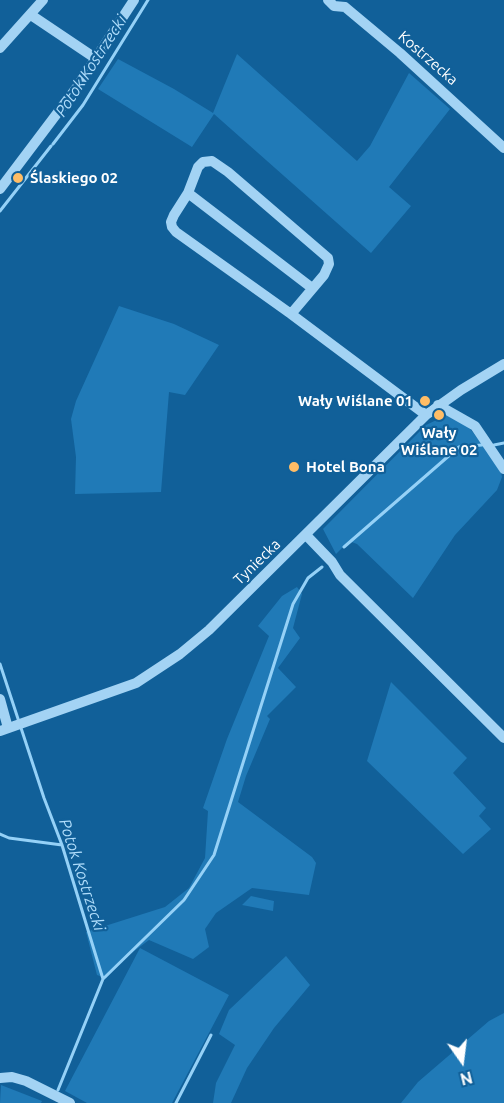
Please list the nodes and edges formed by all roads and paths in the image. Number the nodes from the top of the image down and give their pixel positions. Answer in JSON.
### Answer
{"nodes":[{"id":1,"x":42,"y":0,"type":"edge"},
{"id":2,"x":134,"y":0,"type":"edge"},
{"id":3,"x":327,"y":0,"type":"edge"},
{"id":4,"x":31,"y":15,"type":"junction"},
{"id":5,"x":0,"y":48,"type":"edge"},
{"id":6,"x":95,"y":58,"type":"junction"},
{"id":7,"x":504,"y":148,"type":"edge"},
{"id":8,"x":0,"y":189,"type":"edge"},
{"id":9,"x":188,"y":193,"type":"junction"},
{"id":10,"x":312,"y":288,"type":"junction"},
{"id":11,"x":291,"y":314,"type":"junction"},
{"id":12,"x":504,"y":364,"type":"edge"},
{"id":13,"x":438,"y":405,"type":"junction"},
{"id":14,"x":426,"y":415,"type":"junction"},
{"id":15,"x":504,"y":469,"type":"edge"},
{"id":16,"x":306,"y":535,"type":"junction"},
{"id":17,"x":0,"y":699,"type":"edge"},
{"id":18,"x":8,"y":728,"type":"edge"},
{"id":19,"x":504,"y":738,"type":"edge"},
{"id":20,"x":0,"y":1078,"type":"edge"},
{"id":21,"x":70,"y":1103,"type":"edge"}],
"edges":[{"from":1,"to":4,"type":"street"},
{"from":2,"to":6,"type":"street"},
{"from":3,"to":7,"type":"street","name":"Kostrzecka"},
{"from":4,"to":5,"type":"street"},
{"from":4,"to":6,"type":"street"},
{"from":6,"to":8,"type":"street"},
{"from":9,"to":10,"type":"street"},
{"from":9,"to":10,"type":"street"},
{"from":9,"to":11,"type":"street"},
{"from":10,"to":11,"type":"street"},
{"from":11,"to":14,"type":"street"},
{"from":12,"to":13,"type":"street","name":"Tyniecka"},
{"from":13,"to":14,"type":"street","name":"Tyniecka"},
{"from":13,"to":15,"type":"street"},
{"from":14,"to":16,"type":"street","name":"Tyniecka"},
{"from":16,"to":18,"type":"street","name":"Tyniecka"},
{"from":16,"to":19,"type":"street"},
{"from":17,"to":18,"type":"street"},
{"from":20,"to":21,"type":"street"}]}
